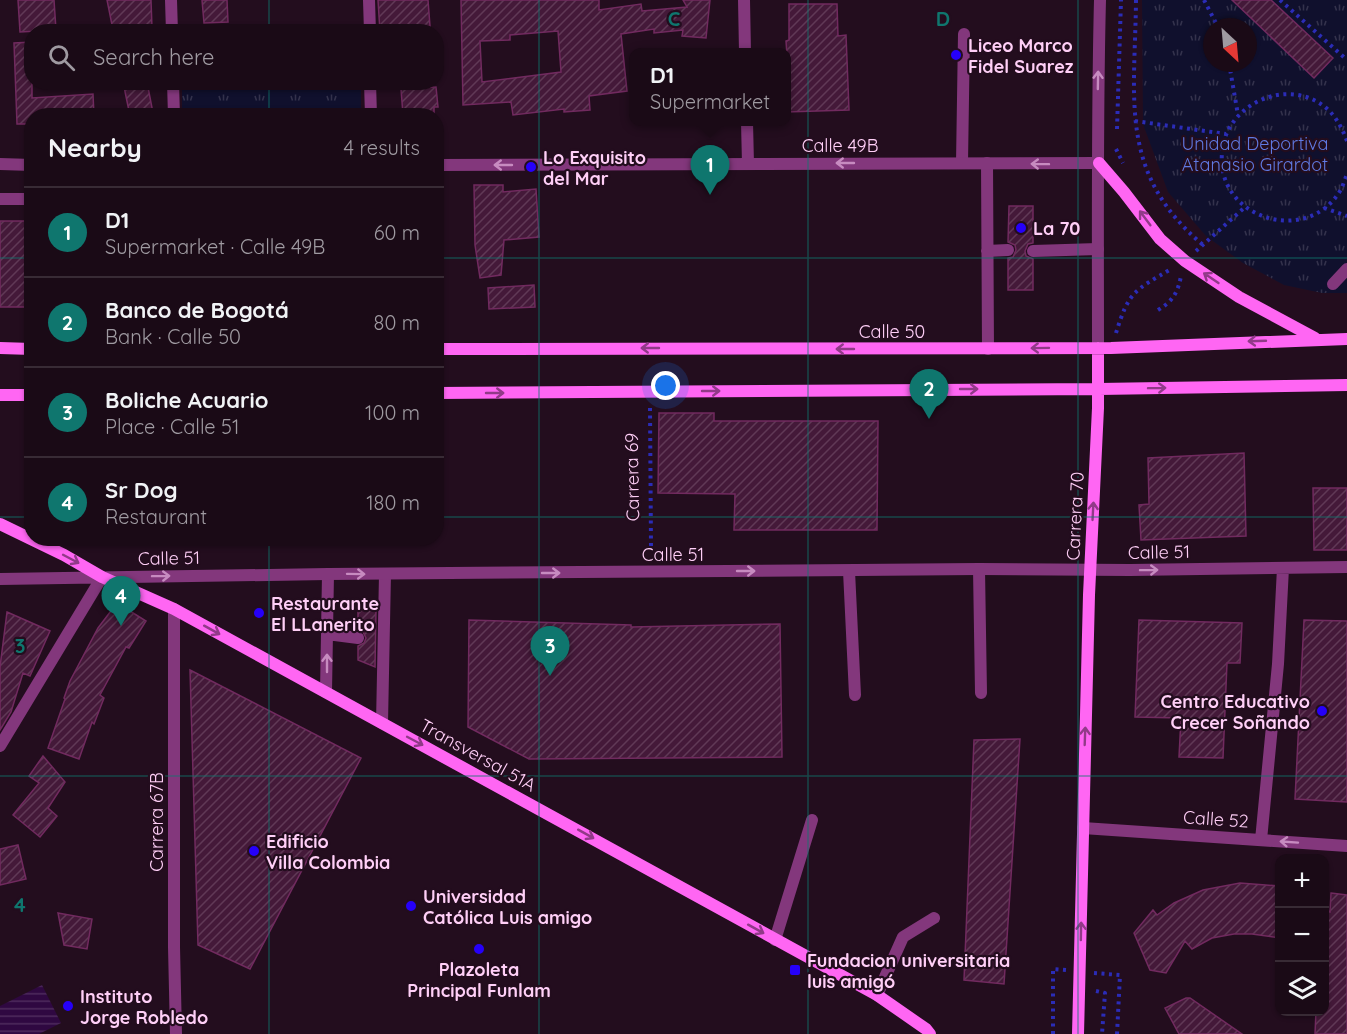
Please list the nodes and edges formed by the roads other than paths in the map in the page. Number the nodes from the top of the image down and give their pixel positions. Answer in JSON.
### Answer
{"nodes":[{"id":1,"x":171,"y":0,"type":"edge"},
{"id":2,"x":369,"y":0,"type":"edge"},
{"id":3,"x":744,"y":0,"type":"edge"},
{"id":4,"x":1100,"y":0,"type":"edge"},
{"id":5,"x":172,"y":24,"type":"edge"},
{"id":6,"x":370,"y":24,"type":"edge"},
{"id":7,"x":964,"y":34,"type":"dead end"},
{"id":8,"x":746,"y":48,"type":"edge"},
{"id":9,"x":173,"y":90,"type":"edge"},
{"id":10,"x":370,"y":90,"type":"edge"},
{"id":11,"x":174,"y":108,"type":"edge"},
{"id":12,"x":371,"y":108,"type":"edge"},
{"id":13,"x":747,"y":126,"type":"edge"},
{"id":14,"x":962,"y":163,"type":"junction"},
{"id":15,"x":987,"y":163,"type":"junction"},
{"id":16,"x":0,"y":164,"type":"edge"},
{"id":17,"x":748,"y":164,"type":"junction"},
{"id":18,"x":1099,"y":164,"type":"junction"},
{"id":19,"x":24,"y":165,"type":"edge"},
{"id":20,"x":444,"y":165,"type":"edge"},
{"id":21,"x":0,"y":200,"type":"edge"},
{"id":22,"x":24,"y":200,"type":"edge"},
{"id":23,"x":1098,"y":249,"type":"junction"},
{"id":24,"x":1008,"y":250,"type":"dead end"},
{"id":25,"x":1033,"y":250,"type":"dead end"},
{"id":26,"x":987,"y":251,"type":"junction"},
{"id":27,"x":1347,"y":269,"type":"edge"},
{"id":28,"x":1332,"y":284,"type":"dead end"},
{"id":29,"x":1316,"y":339,"type":"junction"},
{"id":30,"x":1347,"y":339,"type":"edge"},
{"id":31,"x":0,"y":348,"type":"edge"},
{"id":32,"x":1098,"y":348,"type":"junction"},
{"id":33,"x":24,"y":349,"type":"edge"},
{"id":34,"x":444,"y":349,"type":"edge"},
{"id":35,"x":988,"y":349,"type":"junction"},
{"id":36,"x":1347,"y":385,"type":"edge"},
{"id":37,"x":1099,"y":389,"type":"junction"},
{"id":38,"x":444,"y":393,"type":"edge"},
{"id":39,"x":0,"y":395,"type":"edge"},
{"id":40,"x":24,"y":395,"type":"edge"},
{"id":41,"x":0,"y":524,"type":"edge"},
{"id":42,"x":24,"y":536,"type":"edge"},
{"id":43,"x":45,"y":546,"type":"edge"},
{"id":44,"x":1347,"y":567,"type":"edge"},
{"id":45,"x":1283,"y":568,"type":"junction"},
{"id":46,"x":979,"y":569,"type":"junction"},
{"id":47,"x":1090,"y":569,"type":"junction"},
{"id":48,"x":849,"y":570,"type":"junction"},
{"id":49,"x":328,"y":574,"type":"junction"},
{"id":50,"x":385,"y":574,"type":"junction"},
{"id":51,"x":102,"y":577,"type":"junction"},
{"id":52,"x":0,"y":579,"type":"edge"},
{"id":53,"x":174,"y":609,"type":"junction"},
{"id":54,"x":327,"y":634,"type":"junction"},
{"id":55,"x":358,"y":638,"type":"dead end"},
{"id":56,"x":326,"y":692,"type":"junction"},
{"id":57,"x":981,"y":693,"type":"dead end"},
{"id":58,"x":855,"y":695,"type":"dead end"},
{"id":59,"x":382,"y":723,"type":"junction"},
{"id":60,"x":0,"y":746,"type":"edge"},
{"id":61,"x":812,"y":820,"type":"dead end"},
{"id":62,"x":1083,"y":828,"type":"junction"},
{"id":63,"x":1261,"y":840,"type":"junction"},
{"id":64,"x":1347,"y":846,"type":"edge"},
{"id":65,"x":934,"y":918,"type":"dead end"},
{"id":66,"x":775,"y":940,"type":"junction"},
{"id":67,"x":878,"y":995,"type":"junction"},
{"id":68,"x":925,"y":1032,"type":"edge"},
{"id":69,"x":176,"y":1034,"type":"edge"},
{"id":70,"x":1078,"y":1034,"type":"edge"}],
"edges":[{"from":1,"to":5,"type":"street"},
{"from":2,"to":6,"type":"street"},
{"from":3,"to":8,"type":"street"},
{"from":18,"to":4,"type":"street","name":"Carrera 70","one_way":true},
{"from":7,"to":14,"type":"street"},
{"from":9,"to":11,"type":"street"},
{"from":10,"to":12,"type":"street"},
{"from":13,"to":17,"type":"street"},
{"from":14,"to":15,"type":"street","name":"Calle 49B"},
{"from":14,"to":17,"type":"street","name":"Calle 49B","one_way":true},
{"from":18,"to":15,"type":"street","name":"Calle 49B","one_way":true},
{"from":15,"to":26,"type":"street"},
{"from":16,"to":19,"type":"street"},
{"from":17,"to":20,"type":"street","name":"Calle 49B","one_way":true},
{"from":18,"to":23,"type":"street","name":"Carrera 70"},
{"from":29,"to":18,"type":"main road","one_way":true},
{"from":21,"to":22,"type":"street"},
{"from":23,"to":25,"type":"street"},
{"from":23,"to":32,"type":"street","name":"Carrera 70"},
{"from":24,"to":26,"type":"street"},
{"from":26,"to":35,"type":"street"},
{"from":27,"to":28,"type":"street"},
{"from":29,"to":30,"type":"main road","name":"Calle 50"},
{"from":29,"to":32,"type":"main road","name":"Calle 50","one_way":true},
{"from":31,"to":33,"type":"main road"},
{"from":32,"to":35,"type":"main road","name":"Calle 50","one_way":true},
{"from":32,"to":37,"type":"main road","name":"Carrera 70"},
{"from":35,"to":34,"type":"main road","name":"Calle 50","one_way":true},
{"from":37,"to":36,"type":"main road","one_way":true},
{"from":38,"to":37,"type":"main road","one_way":true},
{"from":47,"to":37,"type":"main road","name":"Carrera 70","one_way":true},
{"from":39,"to":40,"type":"main road"},
{"from":41,"to":42,"type":"main road","name":"Transversal 51A","one_way":true},
{"from":43,"to":51,"type":"main road","name":"Transversal 51A","one_way":true},
{"from":44,"to":45,"type":"street","name":"Calle 51"},
{"from":47,"to":45,"type":"street","name":"Calle 51","one_way":true},
{"from":45,"to":63,"type":"street"},
{"from":46,"to":47,"type":"street","name":"Calle 51"},
{"from":46,"to":48,"type":"street","name":"Calle 51"},
{"from":46,"to":57,"type":"street"},
{"from":62,"to":47,"type":"main road","name":"Carrera 70","one_way":true},
{"from":50,"to":48,"type":"street","name":"Calle 51","one_way":true},
{"from":48,"to":58,"type":"street"},
{"from":49,"to":50,"type":"street","name":"Calle 51","one_way":true},
{"from":51,"to":49,"type":"street","name":"Calle 51","one_way":true},
{"from":49,"to":54,"type":"street"},
{"from":50,"to":59,"type":"street"},
{"from":51,"to":52,"type":"street","name":"Calle 51"},
{"from":51,"to":53,"type":"main road","name":"Transversal 51A"},
{"from":51,"to":60,"type":"street"},
{"from":53,"to":56,"type":"main road","name":"Transversal 51A","one_way":true},
{"from":53,"to":69,"type":"street","name":"Carrera 67B"},
{"from":54,"to":55,"type":"street"},
{"from":56,"to":54,"type":"street","one_way":true},
{"from":56,"to":59,"type":"main road","name":"Transversal 51A"},
{"from":59,"to":66,"type":"main road","name":"Transversal 51A","one_way":true},
{"from":61,"to":66,"type":"street"},
{"from":62,"to":63,"type":"street","name":"Calle 52"},
{"from":70,"to":62,"type":"main road","name":"Carrera 70","one_way":true},
{"from":64,"to":63,"type":"street","name":"Calle 52","one_way":true},
{"from":65,"to":67,"type":"street"},
{"from":66,"to":67,"type":"main road","name":"Transversal 51A"},
{"from":67,"to":68,"type":"main road","name":"Transversal 51A"}]}
